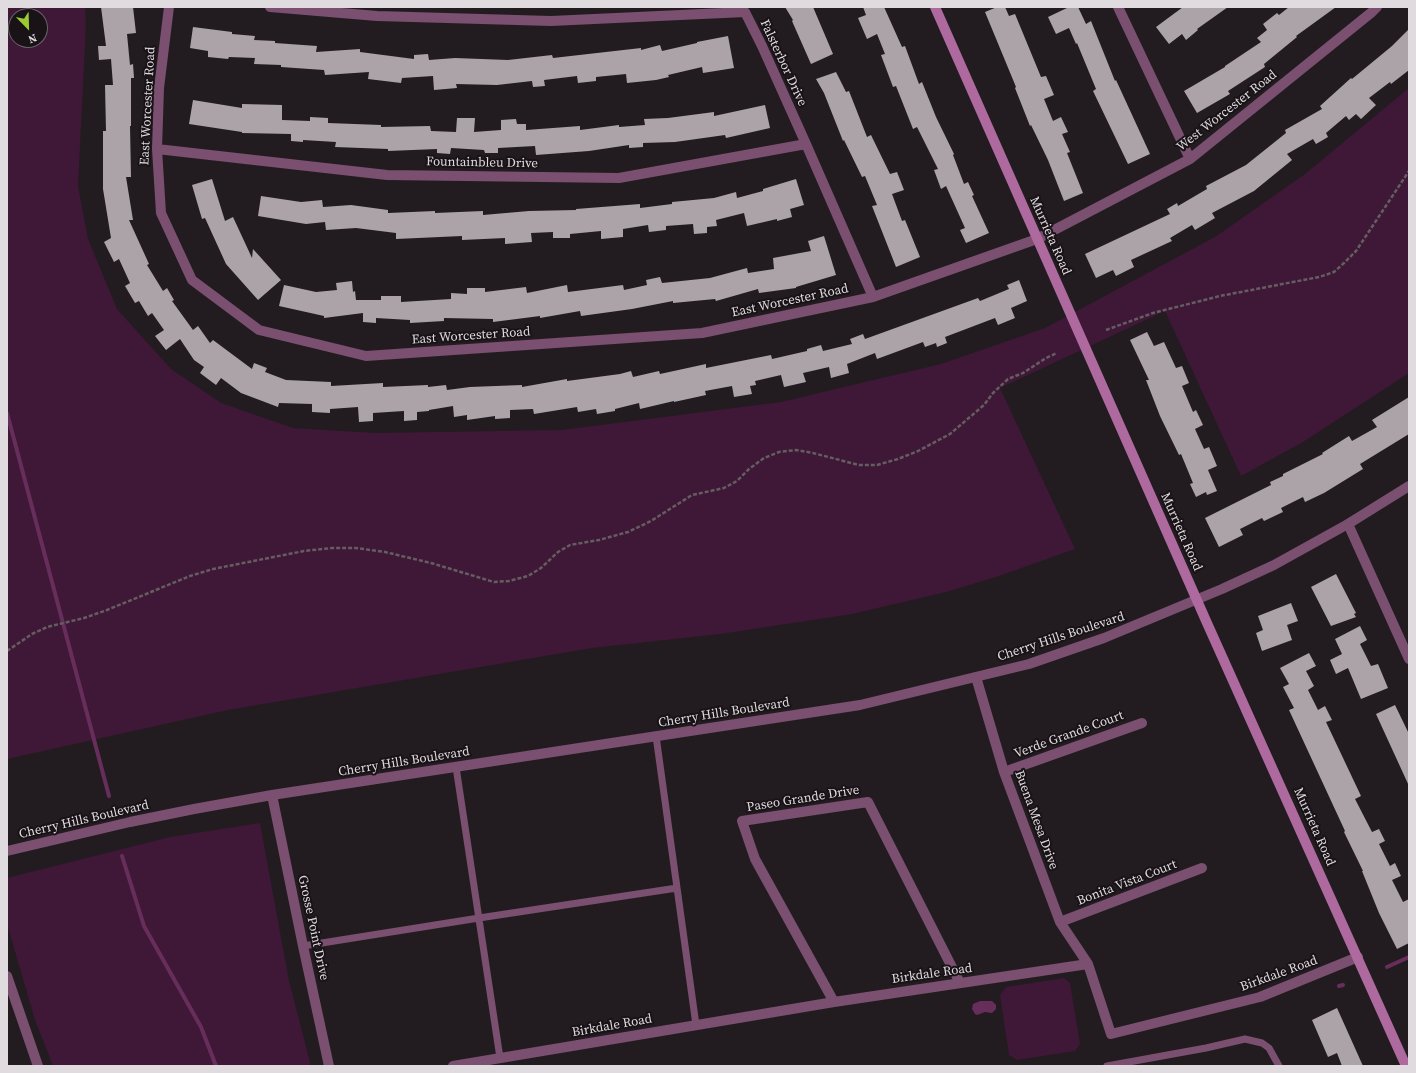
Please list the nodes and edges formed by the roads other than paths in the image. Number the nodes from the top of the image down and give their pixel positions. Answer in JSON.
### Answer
{"nodes":[{"id":1,"x":168,"y":7,"type":"edge"},
{"id":2,"x":270,"y":7,"type":"edge"},
{"id":3,"x":935,"y":7,"type":"edge"},
{"id":4,"x":1118,"y":7,"type":"edge"},
{"id":5,"x":1377,"y":7,"type":"edge"},
{"id":6,"x":806,"y":144,"type":"junction"},
{"id":7,"x":156,"y":149,"type":"junction"},
{"id":8,"x":1190,"y":159,"type":"junction"},
{"id":9,"x":1037,"y":239,"type":"junction"},
{"id":10,"x":873,"y":298,"type":"junction"},
{"id":11,"x":1409,"y":486,"type":"edge"},
{"id":12,"x":1348,"y":524,"type":"junction"},
{"id":13,"x":1196,"y":600,"type":"junction"},
{"id":14,"x":1409,"y":660,"type":"edge"},
{"id":15,"x":976,"y":677,"type":"junction"},
{"id":16,"x":1142,"y":723,"type":"dead end"},
{"id":17,"x":656,"y":736,"type":"junction"},
{"id":18,"x":456,"y":767,"type":"junction"},
{"id":19,"x":1004,"y":772,"type":"junction"},
{"id":20,"x":272,"y":795,"type":"junction"},
{"id":21,"x":7,"y":851,"type":"edge"},
{"id":22,"x":1202,"y":868,"type":"dead end"},
{"id":23,"x":677,"y":888,"type":"junction"},
{"id":24,"x":479,"y":918,"type":"junction"},
{"id":25,"x":1060,"y":922,"type":"junction"},
{"id":26,"x":303,"y":946,"type":"junction"},
{"id":27,"x":1358,"y":957,"type":"junction"},
{"id":28,"x":1088,"y":964,"type":"junction"},
{"id":29,"x":7,"y":976,"type":"edge"},
{"id":30,"x":960,"y":983,"type":"junction"},
{"id":31,"x":834,"y":1002,"type":"junction"},
{"id":32,"x":696,"y":1025,"type":"junction"},
{"id":33,"x":500,"y":1058,"type":"junction"},
{"id":34,"x":38,"y":1066,"type":"edge"},
{"id":35,"x":329,"y":1066,"type":"edge"},
{"id":36,"x":453,"y":1066,"type":"edge"},
{"id":37,"x":1108,"y":1066,"type":"edge"},
{"id":38,"x":1279,"y":1066,"type":"edge"},
{"id":39,"x":1408,"y":1066,"type":"edge"}],
"edges":[{"from":1,"to":7,"type":"street","name":"East Worcester Road"},
{"from":2,"to":6,"type":"street","name":"Falsterbor Drive"},
{"from":3,"to":9,"type":"main road","name":"Murrieta Road"},
{"from":4,"to":8,"type":"street"},
{"from":5,"to":8,"type":"street","name":"West Worcester Road"},
{"from":6,"to":7,"type":"street","name":"Fountainbleu Drive"},
{"from":6,"to":10,"type":"street","name":"Falsterbor Drive"},
{"from":7,"to":10,"type":"street","name":"East Worcester Road"},
{"from":8,"to":9,"type":"street","name":"West Worcester Road"},
{"from":9,"to":10,"type":"street","name":"East Worcester Road"},
{"from":9,"to":13,"type":"main road","name":"Murrieta Road"},
{"from":11,"to":12,"type":"street","name":"Cherry Hills Boulevard"},
{"from":12,"to":13,"type":"street","name":"Cherry Hills Boulevard"},
{"from":12,"to":14,"type":"street"},
{"from":13,"to":15,"type":"street","name":"Cherry Hills Boulevard"},
{"from":13,"to":27,"type":"main road","name":"Murrieta Road"},
{"from":15,"to":17,"type":"street","name":"Cherry Hills Boulevard"},
{"from":15,"to":19,"type":"street","name":"Buena Mesa Drive"},
{"from":16,"to":19,"type":"street","name":"Verde Grande Court"},
{"from":17,"to":18,"type":"street","name":"Cherry Hills Boulevard"},
{"from":17,"to":23,"type":"lane"},
{"from":18,"to":20,"type":"street","name":"Cherry Hills Boulevard"},
{"from":18,"to":24,"type":"lane"},
{"from":19,"to":25,"type":"street","name":"Buena Mesa Drive"},
{"from":20,"to":21,"type":"street","name":"Cherry Hills Boulevard"},
{"from":20,"to":26,"type":"street","name":"Grosse Point Drive"},
{"from":22,"to":25,"type":"street","name":"Bonita Vista Court"},
{"from":23,"to":24,"type":"lane"},
{"from":23,"to":32,"type":"lane"},
{"from":24,"to":26,"type":"lane"},
{"from":24,"to":33,"type":"lane"},
{"from":25,"to":28,"type":"street","name":"Buena Mesa Drive"},
{"from":26,"to":35,"type":"street","name":"Grosse Point Drive"},
{"from":27,"to":28,"type":"street","name":"Birkdale Road"},
{"from":27,"to":39,"type":"main road","name":"Murrieta Road"},
{"from":28,"to":30,"type":"street","name":"Birkdale Road"},
{"from":29,"to":34,"type":"street"},
{"from":30,"to":31,"type":"street","name":"Birkdale Road"},
{"from":30,"to":31,"type":"street","name":"Paseo Grande Drive"},
{"from":31,"to":32,"type":"street","name":"Birkdale Road"},
{"from":32,"to":33,"type":"street","name":"Birkdale Road"},
{"from":33,"to":36,"type":"street","name":"Birkdale Road"},
{"from":37,"to":38,"type":"lane"}]}
